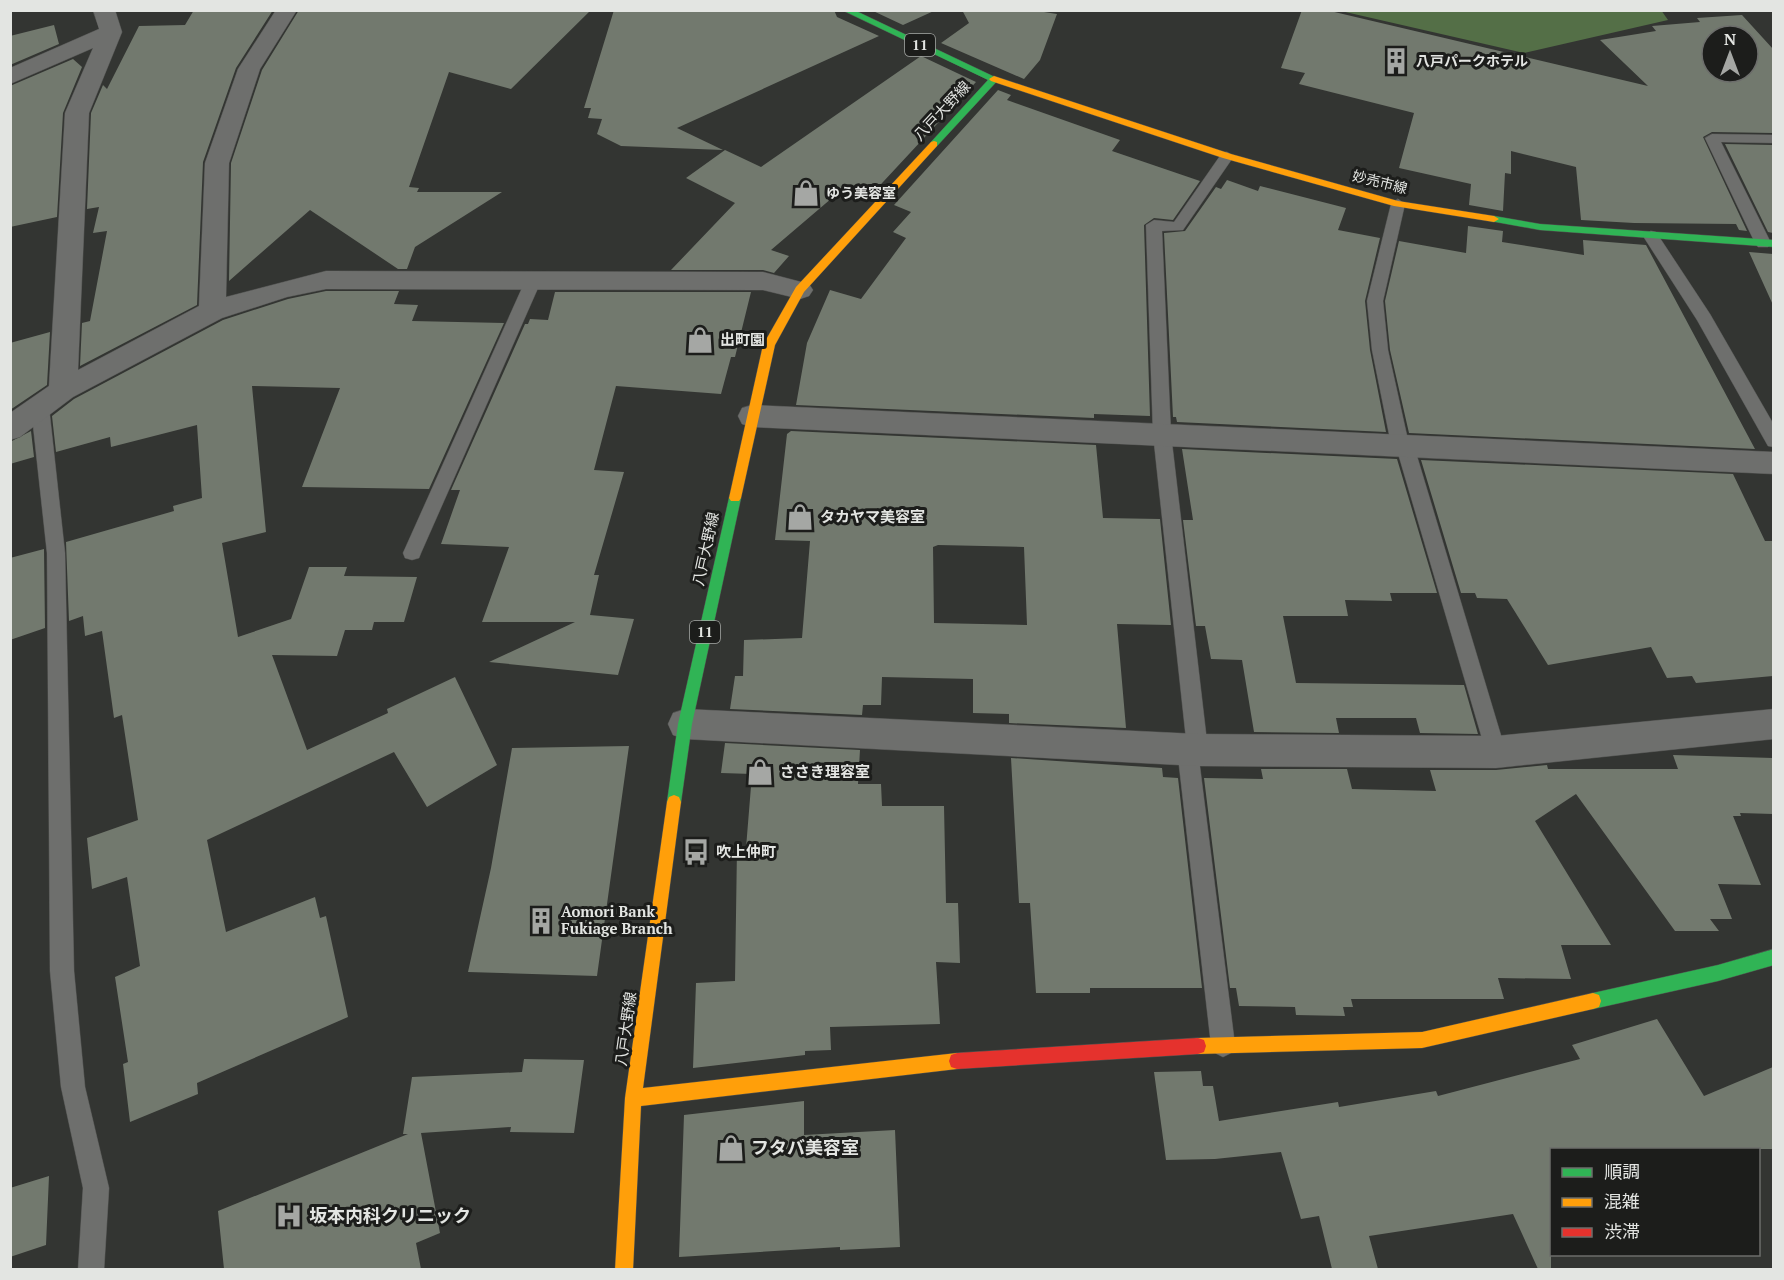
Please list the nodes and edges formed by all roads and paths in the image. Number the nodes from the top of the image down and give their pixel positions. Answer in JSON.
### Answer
{"nodes":[{"id":1,"x":287,"y":10,"type":"edge"},
{"id":2,"x":846,"y":10,"type":"edge"},
{"id":3,"x":107,"y":21,"type":"edge"},
{"id":4,"x":10,"y":78,"type":"edge"},
{"id":5,"x":994,"y":79,"type":"junction"},
{"id":6,"x":1773,"y":139,"type":"edge"},
{"id":7,"x":1227,"y":156,"type":"junction"},
{"id":8,"x":1398,"y":204,"type":"junction"},
{"id":9,"x":1652,"y":236,"type":"junction"},
{"id":10,"x":1768,"y":244,"type":"edge"},
{"id":11,"x":534,"y":279,"type":"junction"},
{"id":12,"x":800,"y":290,"type":"junction"},
{"id":13,"x":212,"y":311,"type":"junction"},
{"id":14,"x":63,"y":390,"type":"junction"},
{"id":15,"x":40,"y":407,"type":"junction"},
{"id":16,"x":752,"y":416,"type":"junction"},
{"id":17,"x":10,"y":429,"type":"edge"},
{"id":18,"x":1162,"y":434,"type":"junction"},
{"id":19,"x":1773,"y":441,"type":"edge"},
{"id":20,"x":1403,"y":445,"type":"junction"},
{"id":21,"x":1773,"y":463,"type":"edge"},
{"id":22,"x":412,"y":552,"type":"dead end"},
{"id":23,"x":685,"y":724,"type":"junction"},
{"id":24,"x":1773,"y":724,"type":"edge"},
{"id":25,"x":1192,"y":749,"type":"junction"},
{"id":26,"x":1496,"y":752,"type":"junction"},
{"id":27,"x":1773,"y":957,"type":"edge"},
{"id":28,"x":1223,"y":1045,"type":"junction"},
{"id":29,"x":633,"y":1098,"type":"junction"},
{"id":30,"x":91,"y":1269,"type":"edge"},
{"id":31,"x":624,"y":1269,"type":"edge"}],
"edges":[{"from":1,"to":13,"type":"street"},
{"from":2,"to":5,"type":"main road","name":"八戸大野線","number":"11"},
{"from":3,"to":4,"type":"street"},
{"from":3,"to":14,"type":"street"},
{"from":5,"to":7,"type":"main road","name":"妙売市線"},
{"from":5,"to":12,"type":"main road","name":"八戸大野線","number":"11"},
{"from":6,"to":10,"type":"lane"},
{"from":7,"to":8,"type":"main road","name":"妙売市線"},
{"from":7,"to":18,"type":"lane"},
{"from":8,"to":9,"type":"main road","name":"妙売市線"},
{"from":8,"to":20,"type":"lane"},
{"from":9,"to":10,"type":"main road","name":"妙売市線"},
{"from":9,"to":19,"type":"lane"},
{"from":11,"to":12,"type":"street"},
{"from":11,"to":13,"type":"street"},
{"from":11,"to":22,"type":"lane"},
{"from":12,"to":16,"type":"main road","name":"八戸大野線","number":"11"},
{"from":13,"to":14,"type":"street"},
{"from":14,"to":15,"type":"street"},
{"from":15,"to":17,"type":"street"},
{"from":15,"to":30,"type":"lane"},
{"from":16,"to":18,"type":"street"},
{"from":16,"to":23,"type":"main road","name":"八戸大野線","number":"11"},
{"from":18,"to":20,"type":"street"},
{"from":18,"to":25,"type":"lane"},
{"from":20,"to":21,"type":"street"},
{"from":20,"to":26,"type":"lane"},
{"from":23,"to":25,"type":"street"},
{"from":23,"to":29,"type":"main road","name":"八戸大野線","number":"11"},
{"from":24,"to":26,"type":"street"},
{"from":25,"to":26,"type":"street"},
{"from":25,"to":28,"type":"lane"},
{"from":27,"to":28,"type":"main road"},
{"from":28,"to":29,"type":"main road"},
{"from":29,"to":31,"type":"main road","name":"八戸大野線","number":"11"}]}
